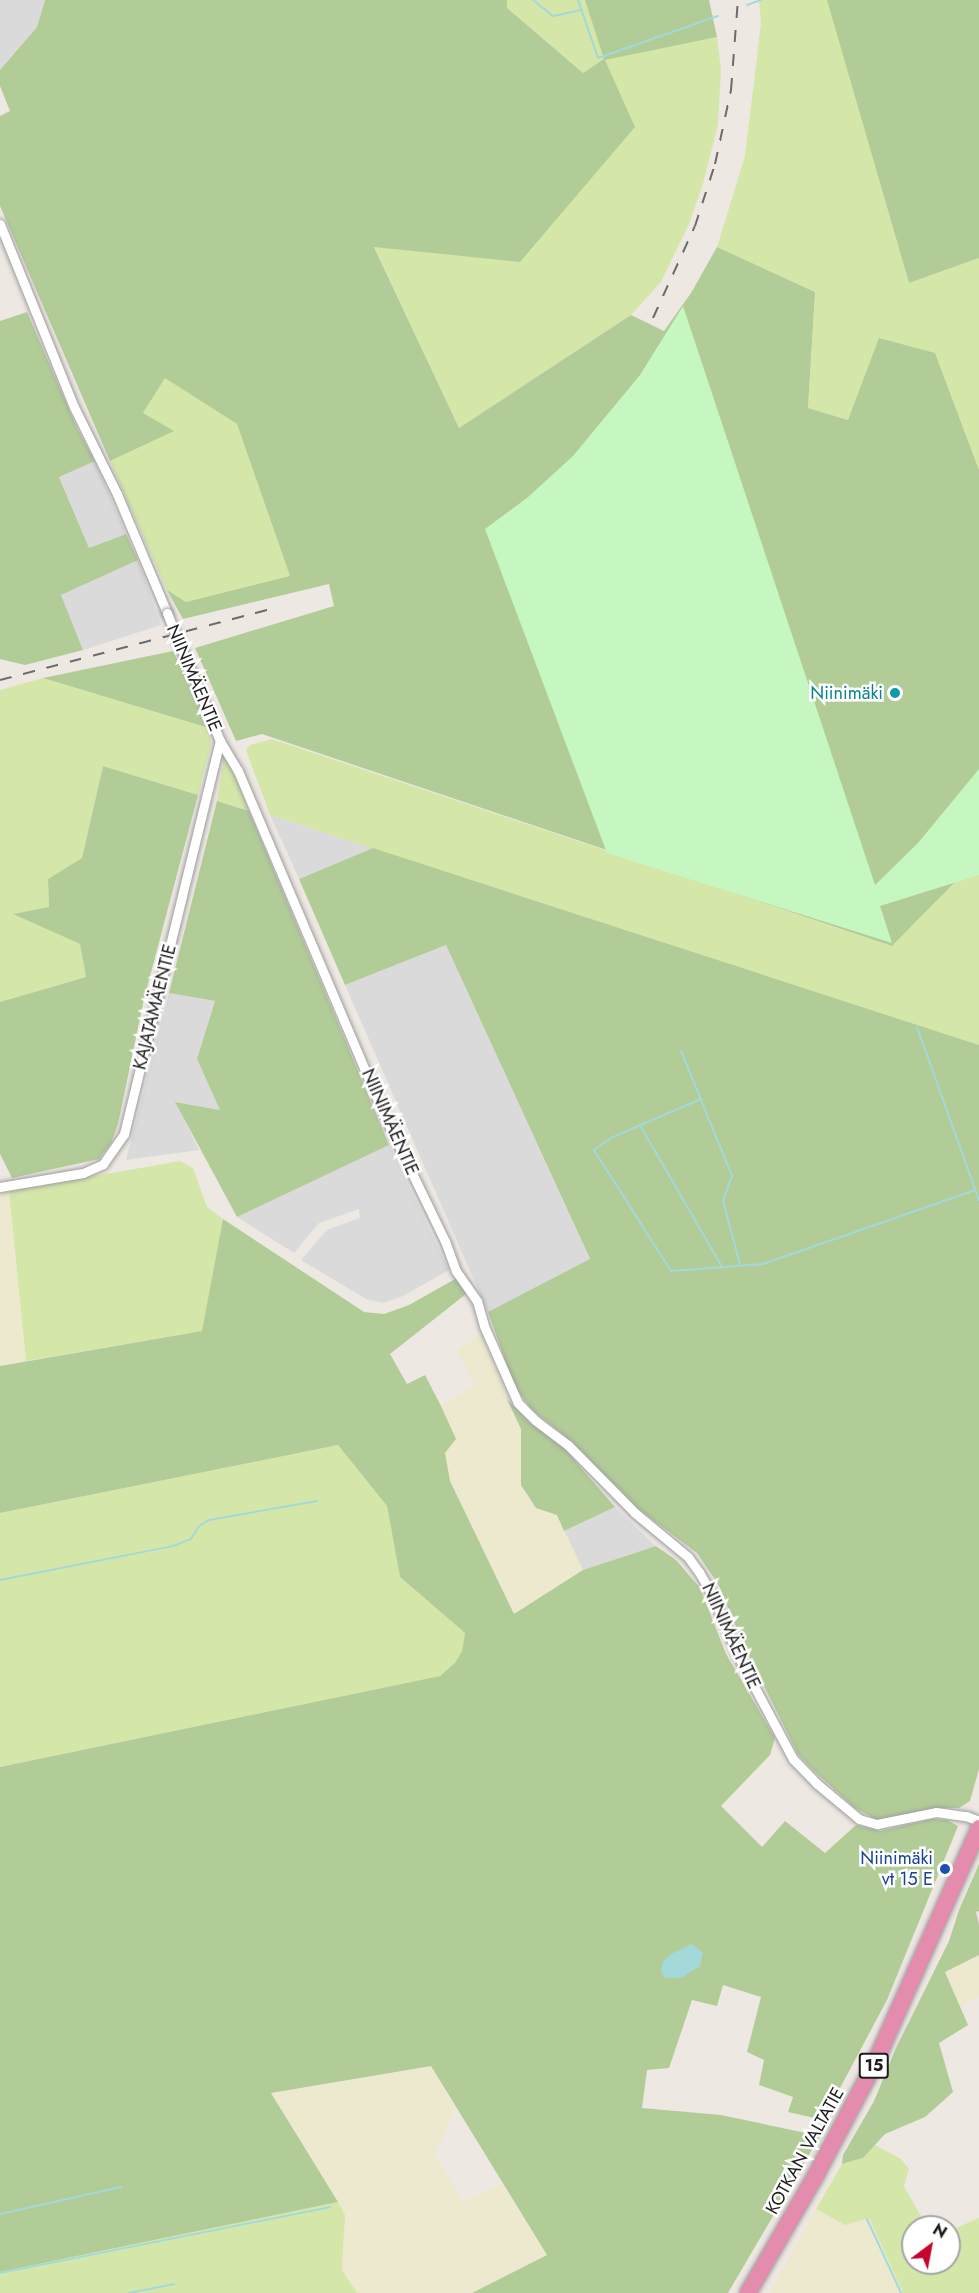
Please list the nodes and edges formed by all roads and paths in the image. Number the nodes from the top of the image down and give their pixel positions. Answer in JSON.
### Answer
{"nodes":[{"id":1,"x":0,"y":224,"type":"edge"},
{"id":2,"x":220,"y":741,"type":"junction"},
{"id":3,"x":0,"y":1187,"type":"edge"},
{"id":4,"x":979,"y":1821,"type":"edge"},
{"id":5,"x":979,"y":1828,"type":"edge"},
{"id":6,"x":748,"y":2293,"type":"edge"}],
"edges":[{"from":1,"to":2,"type":"street","name":"NIINIMÄENTIE","bridge":true},
{"from":2,"to":3,"type":"street","name":"KAJATAMÄENTIE"},
{"from":2,"to":4,"type":"street","name":"NIINIMÄENTIE"},
{"from":5,"to":6,"type":"highway","name":"KOTKAN VALTATIE","number":"15"}]}
